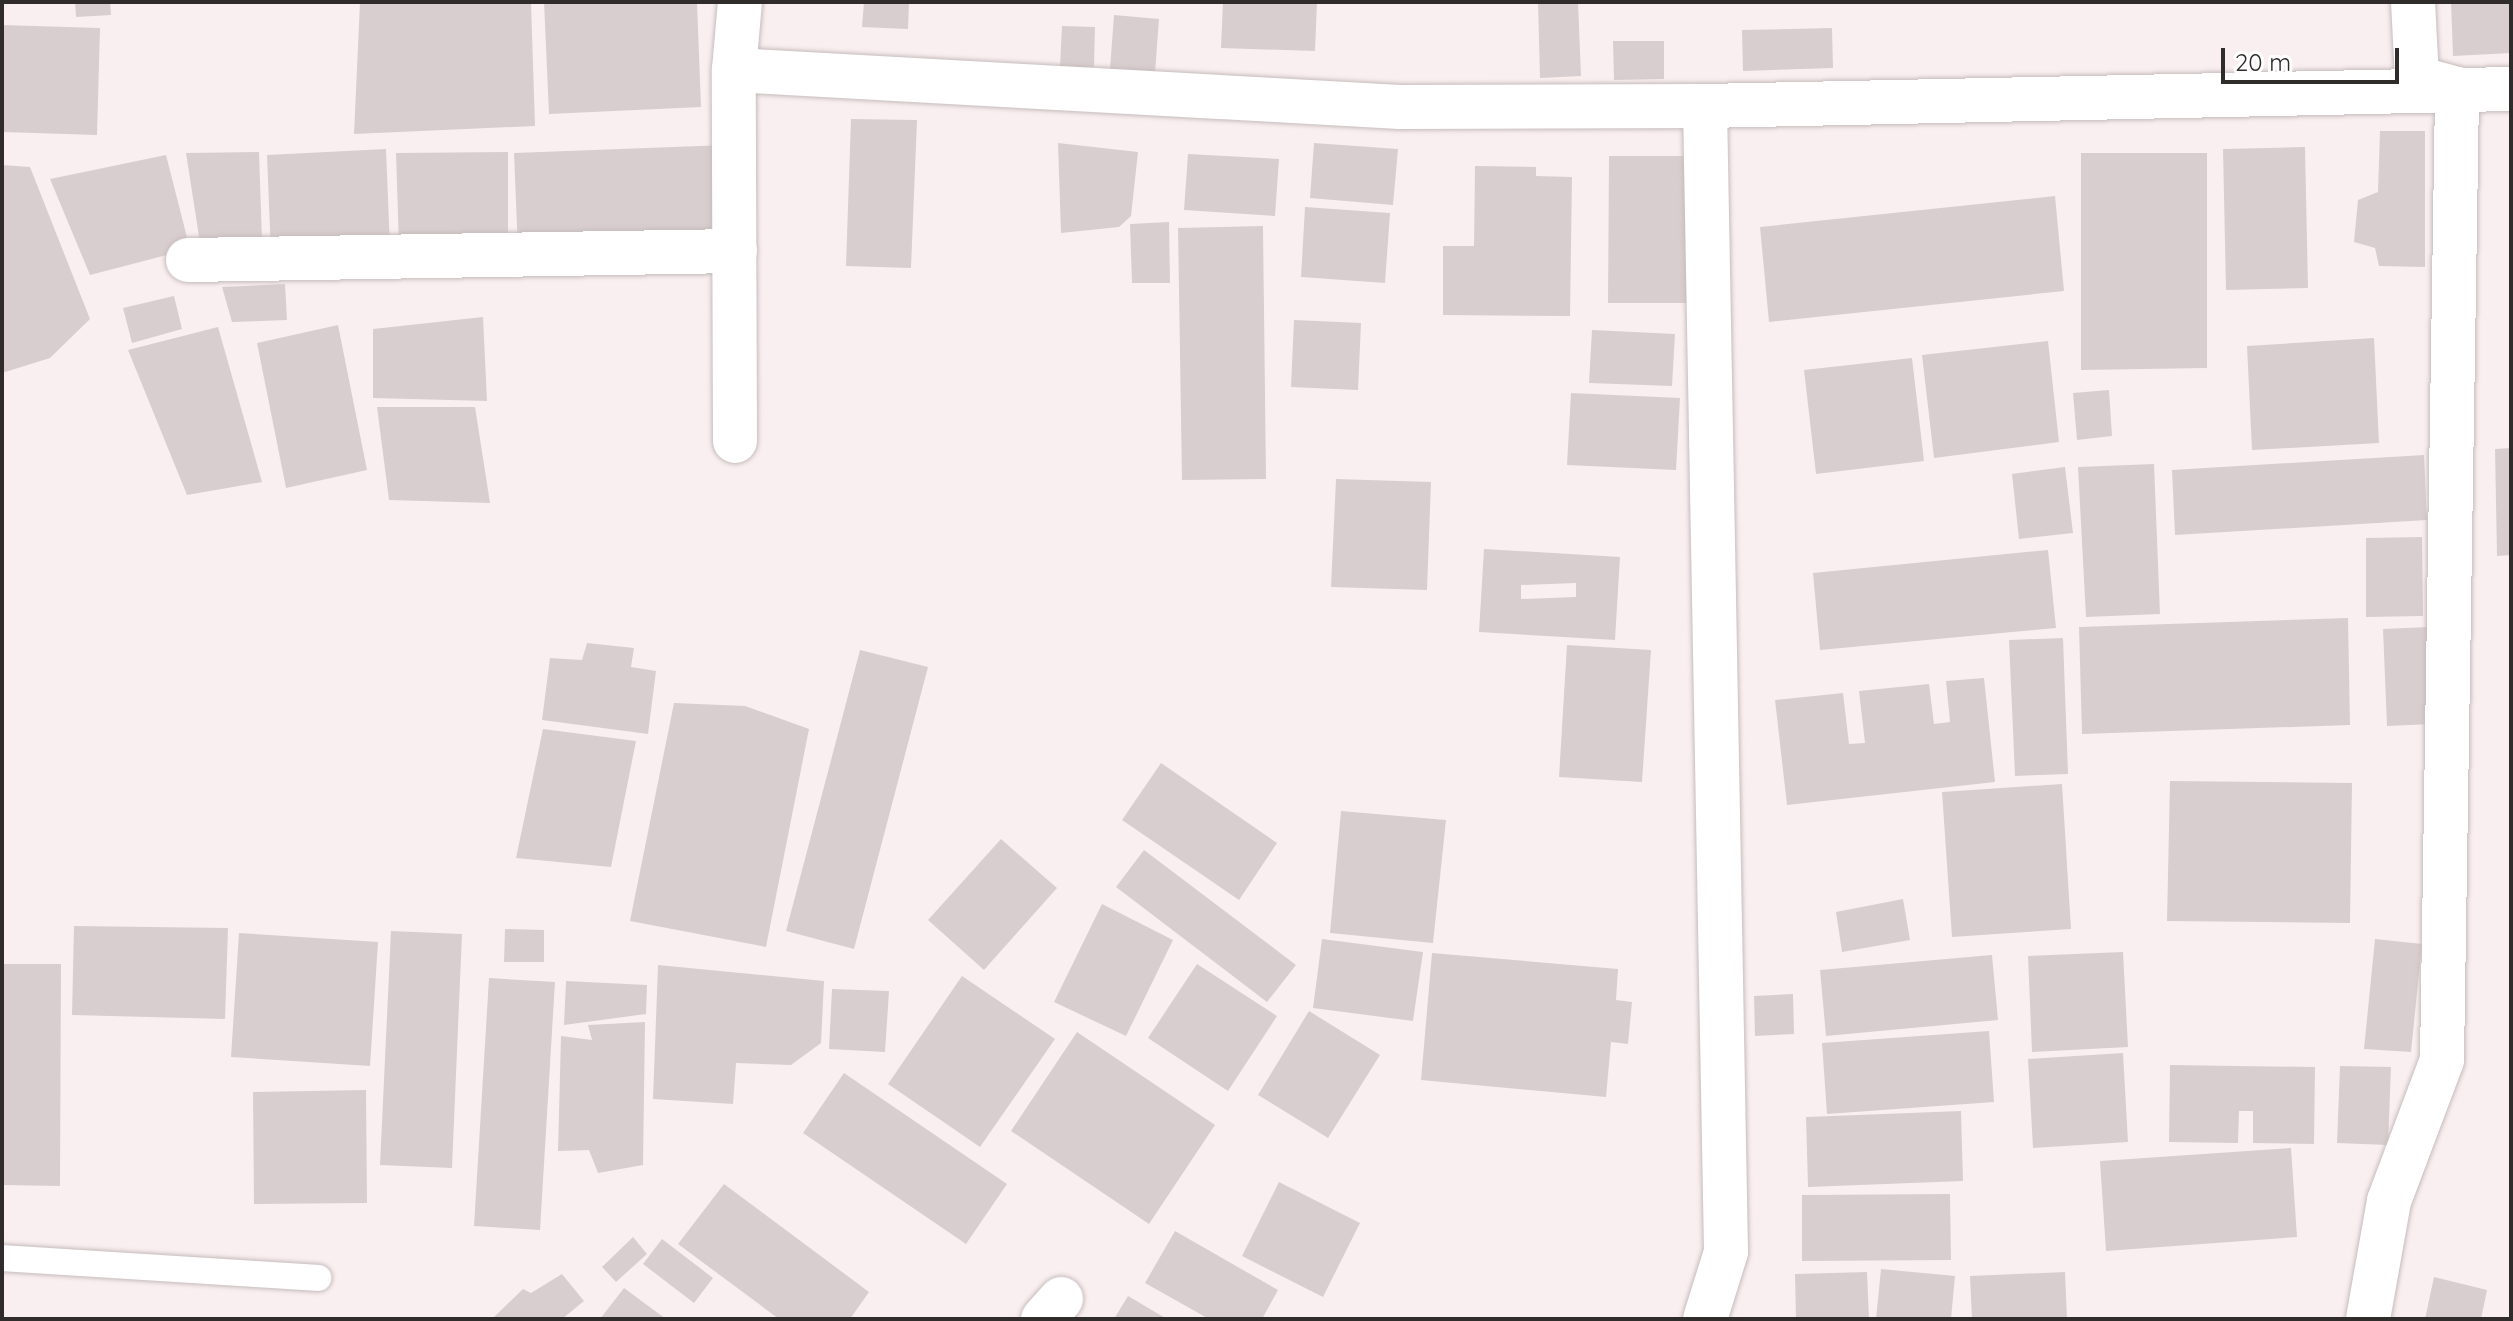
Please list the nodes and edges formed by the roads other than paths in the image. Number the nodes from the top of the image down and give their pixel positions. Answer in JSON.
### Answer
{"nodes":[{"id":1,"x":740,"y":2,"type":"edge"},
{"id":2,"x":2413,"y":2,"type":"edge"},
{"id":3,"x":734,"y":70,"type":"junction"},
{"id":4,"x":2457,"y":89,"type":"junction"},
{"id":5,"x":2511,"y":89,"type":"edge"},
{"id":6,"x":1705,"y":106,"type":"junction"},
{"id":7,"x":735,"y":251,"type":"junction"},
{"id":8,"x":188,"y":260,"type":"dead end"},
{"id":9,"x":735,"y":441,"type":"dead end"},
{"id":10,"x":2,"y":1258,"type":"edge"},
{"id":11,"x":318,"y":1278,"type":"dead end"},
{"id":12,"x":1705,"y":1319,"type":"edge"},
{"id":13,"x":2368,"y":1319,"type":"edge"}],
"edges":[{"from":1,"to":3,"type":"street"},
{"from":2,"to":4,"type":"street"},
{"from":3,"to":6,"type":"street"},
{"from":3,"to":7,"type":"street"},
{"from":4,"to":5,"type":"street"},
{"from":4,"to":6,"type":"street"},
{"from":4,"to":13,"type":"street"},
{"from":6,"to":12,"type":"street"},
{"from":7,"to":8,"type":"street"},
{"from":7,"to":9,"type":"street"},
{"from":10,"to":11,"type":"lane"}]}
